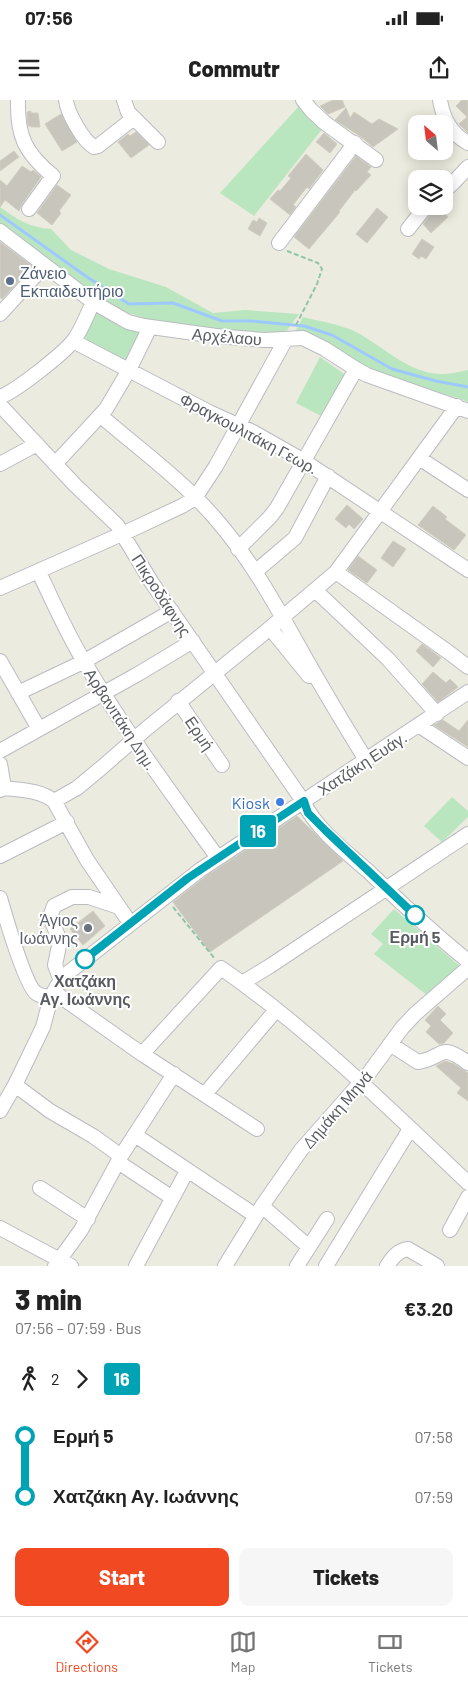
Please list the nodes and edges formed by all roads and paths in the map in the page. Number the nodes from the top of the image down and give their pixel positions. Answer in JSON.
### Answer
{"nodes":[{"id":1,"x":18,"y":100,"type":"edge"},
{"id":2,"x":66,"y":100,"type":"edge"},
{"id":3,"x":124,"y":100,"type":"edge"},
{"id":4,"x":304,"y":100,"type":"edge"},
{"id":5,"x":440,"y":100,"type":"edge"},
{"id":6,"x":134,"y":118,"type":"junction"},
{"id":7,"x":158,"y":142,"type":"dead end"},
{"id":8,"x":354,"y":143,"type":"junction"},
{"id":9,"x":468,"y":143,"type":"edge"},
{"id":10,"x":376,"y":160,"type":"dead end"},
{"id":11,"x":468,"y":167,"type":"edge"},
{"id":12,"x":453,"y":183,"type":"edge"},
{"id":13,"x":29,"y":209,"type":"dead end"},
{"id":14,"x":419,"y":215,"type":"edge"},
{"id":15,"x":408,"y":229,"type":"dead end"},
{"id":16,"x":0,"y":230,"type":"edge"},
{"id":17,"x":279,"y":243,"type":"joint"},
{"id":18,"x":44,"y":266,"type":"junction"},
{"id":19,"x":93,"y":302,"type":"junction"},
{"id":20,"x":0,"y":314,"type":"edge"},
{"id":21,"x":150,"y":327,"type":"junction"},
{"id":22,"x":286,"y":339,"type":"junction"},
{"id":23,"x":73,"y":341,"type":"junction"},
{"id":24,"x":356,"y":369,"type":"junction"},
{"id":25,"x":128,"y":370,"type":"junction"},
{"id":26,"x":0,"y":397,"type":"edge"},
{"id":27,"x":0,"y":405,"type":"edge"},
{"id":28,"x":462,"y":409,"type":"edge"},
{"id":29,"x":101,"y":416,"type":"junction"},
{"id":30,"x":238,"y":426,"type":"junction"},
{"id":31,"x":37,"y":444,"type":"junction"},
{"id":32,"x":419,"y":458,"type":"junction"},
{"id":33,"x":304,"y":460,"type":"junction"},
{"id":34,"x":56,"y":463,"type":"junction"},
{"id":35,"x":0,"y":464,"type":"edge"},
{"id":36,"x":328,"y":476,"type":"junction"},
{"id":37,"x":468,"y":490,"type":"edge"},
{"id":38,"x":195,"y":498,"type":"junction"},
{"id":39,"x":380,"y":510,"type":"junction"},
{"id":40,"x":123,"y":534,"type":"junction"},
{"id":41,"x":238,"y":548,"type":"junction"},
{"id":42,"x":468,"y":570,"type":"edge"},
{"id":43,"x":39,"y":572,"type":"junction"},
{"id":44,"x":255,"y":572,"type":"junction"},
{"id":45,"x":336,"y":572,"type":"junction"},
{"id":46,"x":0,"y":588,"type":"edge"},
{"id":47,"x":315,"y":590,"type":"junction"},
{"id":48,"x":172,"y":611,"type":"junction"},
{"id":49,"x":283,"y":617,"type":"junction"},
{"id":50,"x":270,"y":628,"type":"junction"},
{"id":51,"x":193,"y":641,"type":"junction"},
{"id":52,"x":0,"y":661,"type":"edge"},
{"id":53,"x":83,"y":662,"type":"junction"},
{"id":54,"x":468,"y":667,"type":"edge"},
{"id":55,"x":214,"y":672,"type":"junction"},
{"id":56,"x":315,"y":675,"type":"junction"},
{"id":57,"x":468,"y":692,"type":"edge"},
{"id":58,"x":18,"y":694,"type":"junction"},
{"id":59,"x":103,"y":694,"type":"junction"},
{"id":60,"x":178,"y":701,"type":"junction"},
{"id":61,"x":437,"y":714,"type":"junction"},
{"id":62,"x":420,"y":726,"type":"junction"},
{"id":63,"x":39,"y":729,"type":"junction"},
{"id":64,"x":134,"y":740,"type":"junction"},
{"id":65,"x":0,"y":751,"type":"edge"},
{"id":66,"x":468,"y":758,"type":"edge"},
{"id":67,"x":366,"y":760,"type":"junction"},
{"id":68,"x":0,"y":764,"type":"edge"},
{"id":69,"x":222,"y":765,"type":"dead end"},
{"id":70,"x":2,"y":789,"type":"edge"},
{"id":71,"x":54,"y":801,"type":"junction"},
{"id":72,"x":304,"y":801,"type":"junction"},
{"id":73,"x":67,"y":822,"type":"junction"},
{"id":74,"x":468,"y":834,"type":"edge"},
{"id":75,"x":0,"y":856,"type":"edge"},
{"id":76,"x":218,"y":858,"type":"junction"},
{"id":77,"x":386,"y":888,"type":"junction"},
{"id":78,"x":164,"y":897,"type":"junction"},
{"id":79,"x":0,"y":898,"type":"edge"},
{"id":80,"x":119,"y":907,"type":"junction"},
{"id":81,"x":130,"y":923,"type":"junction"},
{"id":82,"x":5,"y":930,"type":"edge"},
{"id":83,"x":468,"y":961,"type":"edge"},
{"id":84,"x":220,"y":968,"type":"junction"},
{"id":85,"x":468,"y":968,"type":"edge"},
{"id":86,"x":242,"y":983,"type":"junction"},
{"id":87,"x":55,"y":990,"type":"junction"},
{"id":88,"x":276,"y":1010,"type":"junction"},
{"id":89,"x":390,"y":1044,"type":"junction"},
{"id":90,"x":142,"y":1054,"type":"junction"},
{"id":91,"x":468,"y":1062,"type":"edge"},
{"id":92,"x":174,"y":1074,"type":"junction"},
{"id":93,"x":361,"y":1082,"type":"junction"},
{"id":94,"x":15,"y":1085,"type":"junction"},
{"id":95,"x":205,"y":1094,"type":"junction"},
{"id":96,"x":0,"y":1111,"type":"edge"},
{"id":97,"x":257,"y":1128,"type":"dead end"},
{"id":98,"x":410,"y":1129,"type":"junction"},
{"id":99,"x":135,"y":1135,"type":"junction"},
{"id":100,"x":120,"y":1159,"type":"junction"},
{"id":101,"x":187,"y":1171,"type":"junction"},
{"id":102,"x":468,"y":1183,"type":"edge"},
{"id":103,"x":40,"y":1188,"type":"dead end"},
{"id":104,"x":172,"y":1197,"type":"junction"},
{"id":105,"x":468,"y":1197,"type":"edge"},
{"id":106,"x":259,"y":1211,"type":"junction"},
{"id":107,"x":88,"y":1219,"type":"junction"},
{"id":108,"x":326,"y":1219,"type":"dead end"},
{"id":109,"x":0,"y":1228,"type":"edge"},
{"id":110,"x":450,"y":1230,"type":"dead end"},
{"id":111,"x":309,"y":1247,"type":"junction"},
{"id":112,"x":62,"y":1264,"type":"edge"},
{"id":113,"x":431,"y":1264,"type":"edge"},
{"id":114,"x":136,"y":1266,"type":"edge"},
{"id":115,"x":225,"y":1266,"type":"edge"},
{"id":116,"x":297,"y":1266,"type":"edge"},
{"id":117,"x":326,"y":1266,"type":"edge"},
{"id":118,"x":387,"y":1266,"type":"edge"}],
"edges":[{"from":1,"to":13,"type":"street"},
{"from":2,"to":6,"type":"street"},
{"from":3,"to":6,"type":"street"},
{"from":4,"to":8,"type":"street"},
{"from":5,"to":9,"type":"street"},
{"from":6,"to":7,"type":"street"},
{"from":8,"to":10,"type":"street"},
{"from":8,"to":17,"type":"street"},
{"from":11,"to":12,"type":"street"},
{"from":14,"to":15,"type":"street"},
{"from":16,"to":18,"type":"street","name":"Αρχέλαου"},
{"from":17,"to":22,"type":"path"},
{"from":18,"to":19,"type":"street","name":"Αρχέλαου"},
{"from":18,"to":20,"type":"street"},
{"from":19,"to":21,"type":"street","name":"Αρχέλαου"},
{"from":19,"to":23,"type":"street"},
{"from":21,"to":22,"type":"street","name":"Αρχέλαου"},
{"from":21,"to":25,"type":"street"},
{"from":22,"to":24,"type":"street","name":"Αρχέλαου"},
{"from":22,"to":30,"type":"street"},
{"from":23,"to":25,"type":"street","name":"Φραγκουλιτάκη Γεωρ."},
{"from":23,"to":26,"type":"street"},
{"from":24,"to":28,"type":"street","name":"Αρχέλαου"},
{"from":24,"to":33,"type":"street"},
{"from":25,"to":29,"type":"street"},
{"from":25,"to":30,"type":"street","name":"Φραγκουλιτάκη Γεωρ."},
{"from":27,"to":31,"type":"street","name":"Πικροδάφνης"},
{"from":28,"to":32,"type":"street"},
{"from":29,"to":34,"type":"street"},
{"from":29,"to":38,"type":"street"},
{"from":30,"to":33,"type":"street","name":"Φραγκουλιτάκη Γεωρ."},
{"from":30,"to":38,"type":"street"},
{"from":31,"to":34,"type":"street","name":"Πικροδάφνης"},
{"from":31,"to":35,"type":"street"},
{"from":32,"to":37,"type":"street"},
{"from":32,"to":39,"type":"street"},
{"from":33,"to":36,"type":"street","name":"Φραγκουλιτάκη Γεωρ."},
{"from":33,"to":41,"type":"street"},
{"from":34,"to":40,"type":"street","name":"Πικροδάφνης"},
{"from":36,"to":39,"type":"street","name":"Φραγκουλιτάκη Γεωρ."},
{"from":36,"to":44,"type":"street"},
{"from":38,"to":40,"type":"street"},
{"from":38,"to":41,"type":"street"},
{"from":39,"to":42,"type":"street","name":"Φραγκουλιτάκη Γεωρ."},
{"from":39,"to":45,"type":"street"},
{"from":40,"to":43,"type":"street"},
{"from":40,"to":48,"type":"street","name":"Πικροδάφνης"},
{"from":41,"to":44,"type":"street"},
{"from":43,"to":46,"type":"street"},
{"from":43,"to":53,"type":"street","name":"Αρβανιτάκη Δημ."},
{"from":44,"to":49,"type":"street"},
{"from":45,"to":47,"type":"street"},
{"from":45,"to":54,"type":"street"},
{"from":47,"to":49,"type":"street"},
{"from":47,"to":61,"type":"street"},
{"from":48,"to":51,"type":"street","name":"Πικροδάφνης"},
{"from":48,"to":53,"type":"street"},
{"from":49,"to":50,"type":"street"},
{"from":49,"to":56,"type":"street"},
{"from":50,"to":55,"type":"street"},
{"from":50,"to":56,"type":"street"},
{"from":51,"to":55,"type":"street","name":"Πικροδάφνης"},
{"from":51,"to":59,"type":"street"},
{"from":52,"to":58,"type":"street"},
{"from":53,"to":58,"type":"street"},
{"from":53,"to":59,"type":"street","name":"Αρβανιτάκη Δημ."},
{"from":55,"to":60,"type":"street"},
{"from":55,"to":72,"type":"street","name":"Πικροδάφνης"},
{"from":56,"to":67,"type":"street"},
{"from":57,"to":61,"type":"street","name":"Χατζάκη Ευάγ."},
{"from":58,"to":63,"type":"street"},
{"from":59,"to":63,"type":"street"},
{"from":59,"to":64,"type":"street","name":"Αρβανιτάκη Δημ."},
{"from":60,"to":64,"type":"street"},
{"from":60,"to":69,"type":"street","name":"Ερμή"},
{"from":61,"to":62,"type":"street","name":"Χατζάκη Ευάγ."},
{"from":62,"to":66,"type":"street"},
{"from":62,"to":67,"type":"street","name":"Χατζάκη Ευάγ."},
{"from":63,"to":65,"type":"street"},
{"from":64,"to":71,"type":"street"},
{"from":64,"to":76,"type":"street","name":"Αρβανιτάκη Δημ."},
{"from":67,"to":72,"type":"street","name":"Χατζάκη Ευάγ."},
{"from":68,"to":70,"type":"street"},
{"from":70,"to":71,"type":"street"},
{"from":71,"to":73,"type":"street"},
{"from":72,"to":76,"type":"street","name":"Χατζάκη Ευάγ."},
{"from":72,"to":77,"type":"street"},
{"from":73,"to":75,"type":"street"},
{"from":73,"to":80,"type":"street"},
{"from":74,"to":77,"type":"street"},
{"from":76,"to":78,"type":"street","name":"Χατζάκη Ευάγ."},
{"from":77,"to":83,"type":"street"},
{"from":77,"to":86,"type":"street"},
{"from":78,"to":81,"type":"street","name":"Χατζάκη Ευάγ."},
{"from":78,"to":84,"type":"path"},
{"from":79,"to":82,"type":"street"},
{"from":80,"to":81,"type":"street"},
{"from":80,"to":87,"type":"street"},
{"from":81,"to":87,"type":"street","name":"Χατζάκη Ευάγ."},
{"from":82,"to":87,"type":"street"},
{"from":84,"to":86,"type":"street"},
{"from":84,"to":90,"type":"street"},
{"from":85,"to":89,"type":"street","name":"Δημάκη Μηνά"},
{"from":86,"to":88,"type":"street"},
{"from":87,"to":90,"type":"street"},
{"from":87,"to":94,"type":"street"},
{"from":88,"to":93,"type":"street"},
{"from":88,"to":95,"type":"street"},
{"from":89,"to":91,"type":"street"},
{"from":89,"to":93,"type":"street","name":"Δημάκη Μηνά"},
{"from":90,"to":92,"type":"street"},
{"from":92,"to":95,"type":"street"},
{"from":92,"to":99,"type":"street"},
{"from":93,"to":98,"type":"street"},
{"from":93,"to":106,"type":"street","name":"Δημάκη Μηνά"},
{"from":94,"to":96,"type":"street"},
{"from":94,"to":100,"type":"street"},
{"from":95,"to":97,"type":"street"},
{"from":98,"to":102,"type":"street"},
{"from":98,"to":117,"type":"street"},
{"from":99,"to":100,"type":"street"},
{"from":99,"to":101,"type":"street"},
{"from":100,"to":104,"type":"street"},
{"from":100,"to":107,"type":"street"},
{"from":101,"to":104,"type":"street"},
{"from":101,"to":106,"type":"street"},
{"from":103,"to":107,"type":"street"},
{"from":104,"to":114,"type":"street"},
{"from":105,"to":110,"type":"street"},
{"from":106,"to":111,"type":"street"},
{"from":106,"to":115,"type":"street","name":"Δημάκη Μηνά"},
{"from":107,"to":112,"type":"street"},
{"from":108,"to":111,"type":"street"},
{"from":109,"to":112,"type":"street"},
{"from":111,"to":116,"type":"street"},
{"from":113,"to":118,"type":"street"}]}
